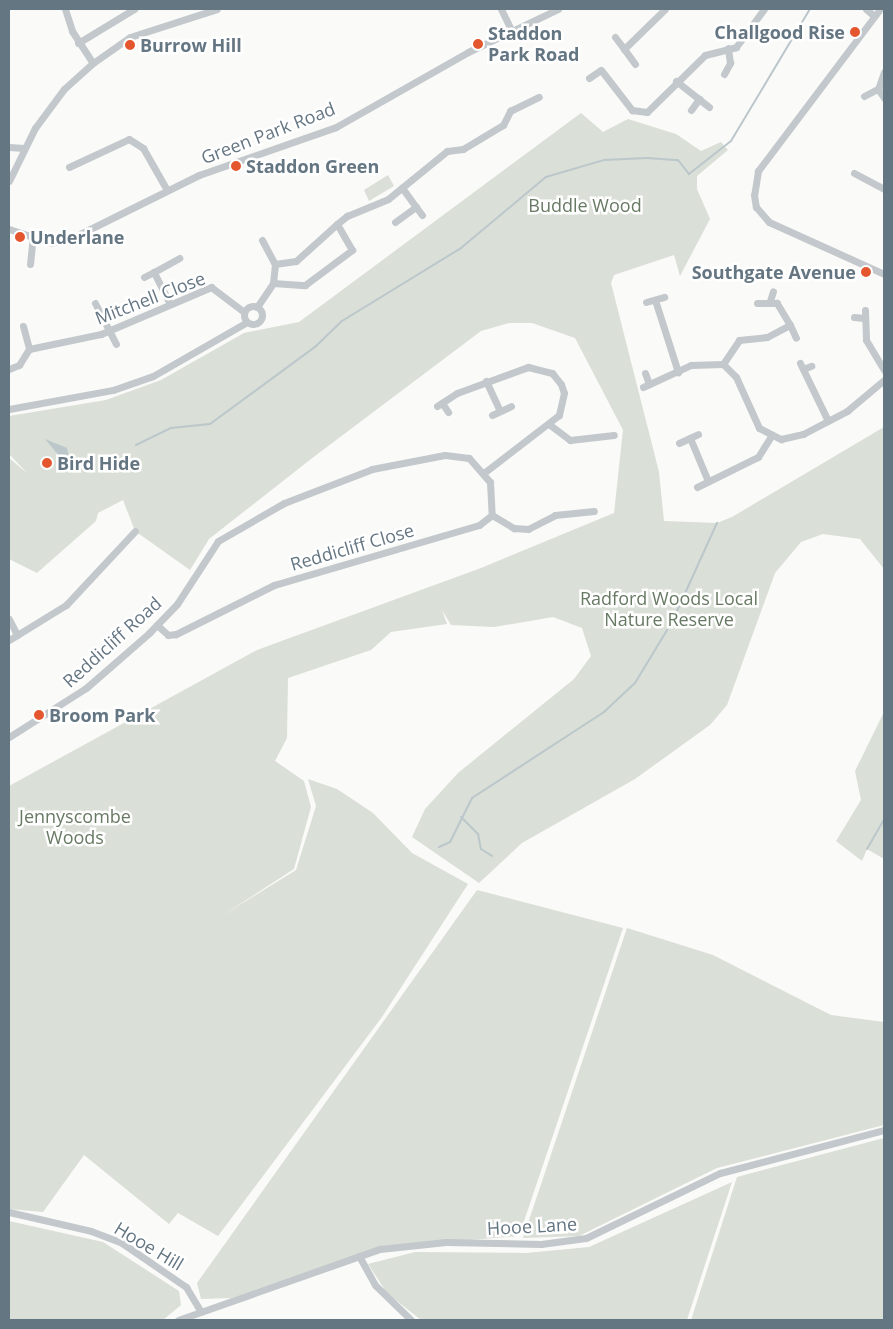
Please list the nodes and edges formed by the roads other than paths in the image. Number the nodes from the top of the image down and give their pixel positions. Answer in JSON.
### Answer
{"nodes":[{"id":1,"x":64,"y":9,"type":"edge"},
{"id":2,"x":134,"y":9,"type":"edge"},
{"id":3,"x":217,"y":9,"type":"edge"},
{"id":4,"x":501,"y":9,"type":"edge"},
{"id":5,"x":558,"y":9,"type":"edge"},
{"id":6,"x":665,"y":9,"type":"edge"},
{"id":7,"x":764,"y":9,"type":"edge"},
{"id":8,"x":866,"y":9,"type":"edge"},
{"id":9,"x":880,"y":9,"type":"edge"},
{"id":10,"x":874,"y":16,"type":"junction"},
{"id":11,"x":512,"y":32,"type":"junction"},
{"id":12,"x":616,"y":37,"type":"dead end"},
{"id":13,"x":78,"y":43,"type":"junction"},
{"id":14,"x":728,"y":48,"type":"junction"},
{"id":15,"x":624,"y":49,"type":"junction"},
{"id":16,"x":93,"y":62,"type":"junction"},
{"id":17,"x":635,"y":64,"type":"dead end"},
{"id":18,"x":884,"y":72,"type":"edge"},
{"id":19,"x":724,"y":74,"type":"dead end"},
{"id":20,"x":589,"y":78,"type":"dead end"},
{"id":21,"x":676,"y":81,"type":"junction"},
{"id":22,"x":878,"y":89,"type":"junction"},
{"id":23,"x":864,"y":96,"type":"dead end"},
{"id":24,"x":539,"y":97,"type":"dead end"},
{"id":25,"x":884,"y":98,"type":"edge"},
{"id":26,"x":699,"y":99,"type":"junction"},
{"id":27,"x":709,"y":107,"type":"dead end"},
{"id":28,"x":691,"y":110,"type":"dead end"},
{"id":29,"x":9,"y":147,"type":"edge"},
{"id":30,"x":24,"y":148,"type":"junction"},
{"id":31,"x":76,"y":154,"type":"dead end"},
{"id":32,"x":80,"y":161,"type":"junction"},
{"id":33,"x":69,"y":167,"type":"dead end"},
{"id":34,"x":854,"y":174,"type":"dead end"},
{"id":35,"x":9,"y":181,"type":"edge"},
{"id":36,"x":402,"y":188,"type":"junction"},
{"id":37,"x":884,"y":189,"type":"edge"},
{"id":38,"x":167,"y":190,"type":"junction"},
{"id":39,"x":416,"y":207,"type":"junction"},
{"id":40,"x":422,"y":215,"type":"dead end"},
{"id":41,"x":395,"y":222,"type":"dead end"},
{"id":42,"x":337,"y":224,"type":"junction"},
{"id":43,"x":9,"y":229,"type":"edge"},
{"id":44,"x":33,"y":237,"type":"junction"},
{"id":45,"x":262,"y":240,"type":"dead end"},
{"id":46,"x":179,"y":258,"type":"dead end"},
{"id":47,"x":30,"y":264,"type":"dead end"},
{"id":48,"x":275,"y":264,"type":"junction"},
{"id":49,"x":154,"y":272,"type":"junction"},
{"id":50,"x":884,"y":274,"type":"edge"},
{"id":51,"x":144,"y":277,"type":"dead end"},
{"id":52,"x":272,"y":283,"type":"junction"},
{"id":53,"x":773,"y":291,"type":"dead end"},
{"id":54,"x":664,"y":297,"type":"dead end"},
{"id":55,"x":655,"y":300,"type":"junction"},
{"id":56,"x":770,"y":301,"type":"junction"},
{"id":57,"x":646,"y":302,"type":"dead end"},
{"id":58,"x":757,"y":302,"type":"dead end"},
{"id":59,"x":95,"y":303,"type":"dead end"},
{"id":60,"x":170,"y":304,"type":"junction"},
{"id":61,"x":257,"y":307,"type":"junction"},
{"id":62,"x":865,"y":310,"type":"dead end"},
{"id":63,"x":244,"y":312,"type":"junction"},
{"id":64,"x":854,"y":317,"type":"dead end"},
{"id":65,"x":864,"y":318,"type":"junction"},
{"id":66,"x":247,"y":322,"type":"junction"},
{"id":67,"x":790,"y":325,"type":"junction"},
{"id":68,"x":22,"y":326,"type":"dead end"},
{"id":69,"x":110,"y":330,"type":"junction"},
{"id":70,"x":796,"y":338,"type":"dead end"},
{"id":71,"x":116,"y":344,"type":"dead end"},
{"id":72,"x":29,"y":349,"type":"junction"},
{"id":73,"x":723,"y":364,"type":"junction"},
{"id":74,"x":811,"y":366,"type":"dead end"},
{"id":75,"x":9,"y":370,"type":"edge"},
{"id":76,"x":884,"y":370,"type":"edge"},
{"id":77,"x":678,"y":372,"type":"junction"},
{"id":78,"x":645,"y":373,"type":"dead end"},
{"id":79,"x":884,"y":380,"type":"edge"},
{"id":80,"x":486,"y":381,"type":"junction"},
{"id":81,"x":511,"y":406,"type":"dead end"},
{"id":82,"x":9,"y":409,"type":"edge"},
{"id":83,"x":500,"y":411,"type":"junction"},
{"id":84,"x":448,"y":412,"type":"dead end"},
{"id":85,"x":492,"y":415,"type":"dead end"},
{"id":86,"x":828,"y":422,"type":"junction"},
{"id":87,"x":550,"y":425,"type":"junction"},
{"id":88,"x":598,"y":430,"type":"dead end"},
{"id":89,"x":698,"y":434,"type":"dead end"},
{"id":90,"x":614,"y":435,"type":"dead end"},
{"id":91,"x":771,"y":436,"type":"junction"},
{"id":92,"x":602,"y":438,"type":"junction"},
{"id":93,"x":690,"y":438,"type":"junction"},
{"id":94,"x":679,"y":443,"type":"dead end"},
{"id":95,"x":485,"y":472,"type":"junction"},
{"id":96,"x":708,"y":481,"type":"junction"},
{"id":97,"x":697,"y":487,"type":"dead end"},
{"id":98,"x":594,"y":511,"type":"dead end"},
{"id":99,"x":492,"y":515,"type":"junction"},
{"id":100,"x":135,"y":532,"type":"dead end"},
{"id":101,"x":9,"y":620,"type":"edge"},
{"id":102,"x":157,"y":625,"type":"junction"},
{"id":103,"x":17,"y":635,"type":"junction"},
{"id":104,"x":9,"y":640,"type":"edge"},
{"id":105,"x":9,"y":737,"type":"edge"},
{"id":106,"x":884,"y":1130,"type":"edge"},
{"id":107,"x":9,"y":1212,"type":"edge"},
{"id":108,"x":359,"y":1256,"type":"junction"},
{"id":109,"x":201,"y":1312,"type":"junction"},
{"id":110,"x":178,"y":1320,"type":"edge"},
{"id":111,"x":410,"y":1320,"type":"edge"}],
"edges":[{"from":1,"to":13,"type":"street"},
{"from":2,"to":13,"type":"street"},
{"from":3,"to":16,"type":"street"},
{"from":4,"to":11,"type":"street"},
{"from":5,"to":11,"type":"street","name":"Green Park Road"},
{"from":6,"to":15,"type":"street"},
{"from":7,"to":14,"type":"street"},
{"from":8,"to":10,"type":"street"},
{"from":9,"to":10,"type":"street"},
{"from":10,"to":50,"type":"street"},
{"from":11,"to":38,"type":"street","name":"Green Park Road"},
{"from":12,"to":15,"type":"street"},
{"from":13,"to":16,"type":"street"},
{"from":14,"to":19,"type":"street"},
{"from":14,"to":21,"type":"street"},
{"from":15,"to":17,"type":"street"},
{"from":16,"to":30,"type":"street"},
{"from":18,"to":22,"type":"street"},
{"from":20,"to":21,"type":"street"},
{"from":21,"to":26,"type":"street"},
{"from":22,"to":23,"type":"street"},
{"from":22,"to":25,"type":"street"},
{"from":24,"to":36,"type":"street"},
{"from":26,"to":27,"type":"street"},
{"from":26,"to":28,"type":"street"},
{"from":29,"to":30,"type":"street"},
{"from":30,"to":35,"type":"street"},
{"from":31,"to":32,"type":"street"},
{"from":32,"to":33,"type":"street"},
{"from":32,"to":38,"type":"street"},
{"from":34,"to":37,"type":"street"},
{"from":36,"to":39,"type":"street"},
{"from":36,"to":42,"type":"street"},
{"from":38,"to":44,"type":"street","name":"Green Park Road"},
{"from":39,"to":40,"type":"street"},
{"from":39,"to":41,"type":"street"},
{"from":42,"to":48,"type":"street"},
{"from":42,"to":52,"type":"street"},
{"from":43,"to":44,"type":"street","name":"Green Park Road"},
{"from":44,"to":47,"type":"street"},
{"from":45,"to":48,"type":"street"},
{"from":46,"to":49,"type":"street"},
{"from":48,"to":52,"type":"street"},
{"from":49,"to":51,"type":"street"},
{"from":49,"to":60,"type":"street"},
{"from":52,"to":61,"type":"street"},
{"from":53,"to":56,"type":"street"},
{"from":54,"to":55,"type":"street"},
{"from":55,"to":57,"type":"street"},
{"from":55,"to":77,"type":"street"},
{"from":56,"to":58,"type":"street"},
{"from":56,"to":67,"type":"street"},
{"from":59,"to":69,"type":"street"},
{"from":60,"to":63,"type":"street","name":"Mitchell Close"},
{"from":60,"to":69,"type":"street","name":"Mitchell Close"},
{"from":61,"to":63,"type":"street"},
{"from":61,"to":66,"type":"street"},
{"from":62,"to":65,"type":"street"},
{"from":63,"to":66,"type":"street"},
{"from":64,"to":65,"type":"street"},
{"from":65,"to":76,"type":"street"},
{"from":66,"to":82,"type":"street"},
{"from":67,"to":70,"type":"street"},
{"from":67,"to":73,"type":"street"},
{"from":68,"to":72,"type":"street"},
{"from":69,"to":71,"type":"street"},
{"from":69,"to":72,"type":"street","name":"Mitchell Close"},
{"from":72,"to":75,"type":"street"},
{"from":73,"to":77,"type":"street"},
{"from":73,"to":91,"type":"street"},
{"from":74,"to":86,"type":"street"},
{"from":77,"to":78,"type":"street"},
{"from":79,"to":86,"type":"street"},
{"from":80,"to":83,"type":"street"},
{"from":80,"to":84,"type":"street"},
{"from":80,"to":87,"type":"street"},
{"from":81,"to":83,"type":"street"},
{"from":83,"to":85,"type":"street"},
{"from":86,"to":91,"type":"street"},
{"from":87,"to":92,"type":"street"},
{"from":87,"to":95,"type":"street"},
{"from":88,"to":92,"type":"street"},
{"from":89,"to":93,"type":"street"},
{"from":90,"to":92,"type":"street"},
{"from":91,"to":96,"type":"street"},
{"from":93,"to":94,"type":"street"},
{"from":93,"to":96,"type":"street"},
{"from":95,"to":99,"type":"street"},
{"from":95,"to":102,"type":"street","name":"Reddicliff Road"},
{"from":96,"to":97,"type":"street"},
{"from":98,"to":99,"type":"street"},
{"from":99,"to":102,"type":"street","name":"Reddicliff Close"},
{"from":100,"to":103,"type":"street"},
{"from":101,"to":103,"type":"street"},
{"from":102,"to":105,"type":"street","name":"Reddicliff Road"},
{"from":103,"to":104,"type":"street"},
{"from":106,"to":108,"type":"street","name":"Hooe Lane"},
{"from":107,"to":109,"type":"street","name":"Hooe Hill"},
{"from":108,"to":109,"type":"street","name":"Hooe Lane"},
{"from":108,"to":111,"type":"street"},
{"from":109,"to":110,"type":"street","name":"Hooe Lane"}]}
